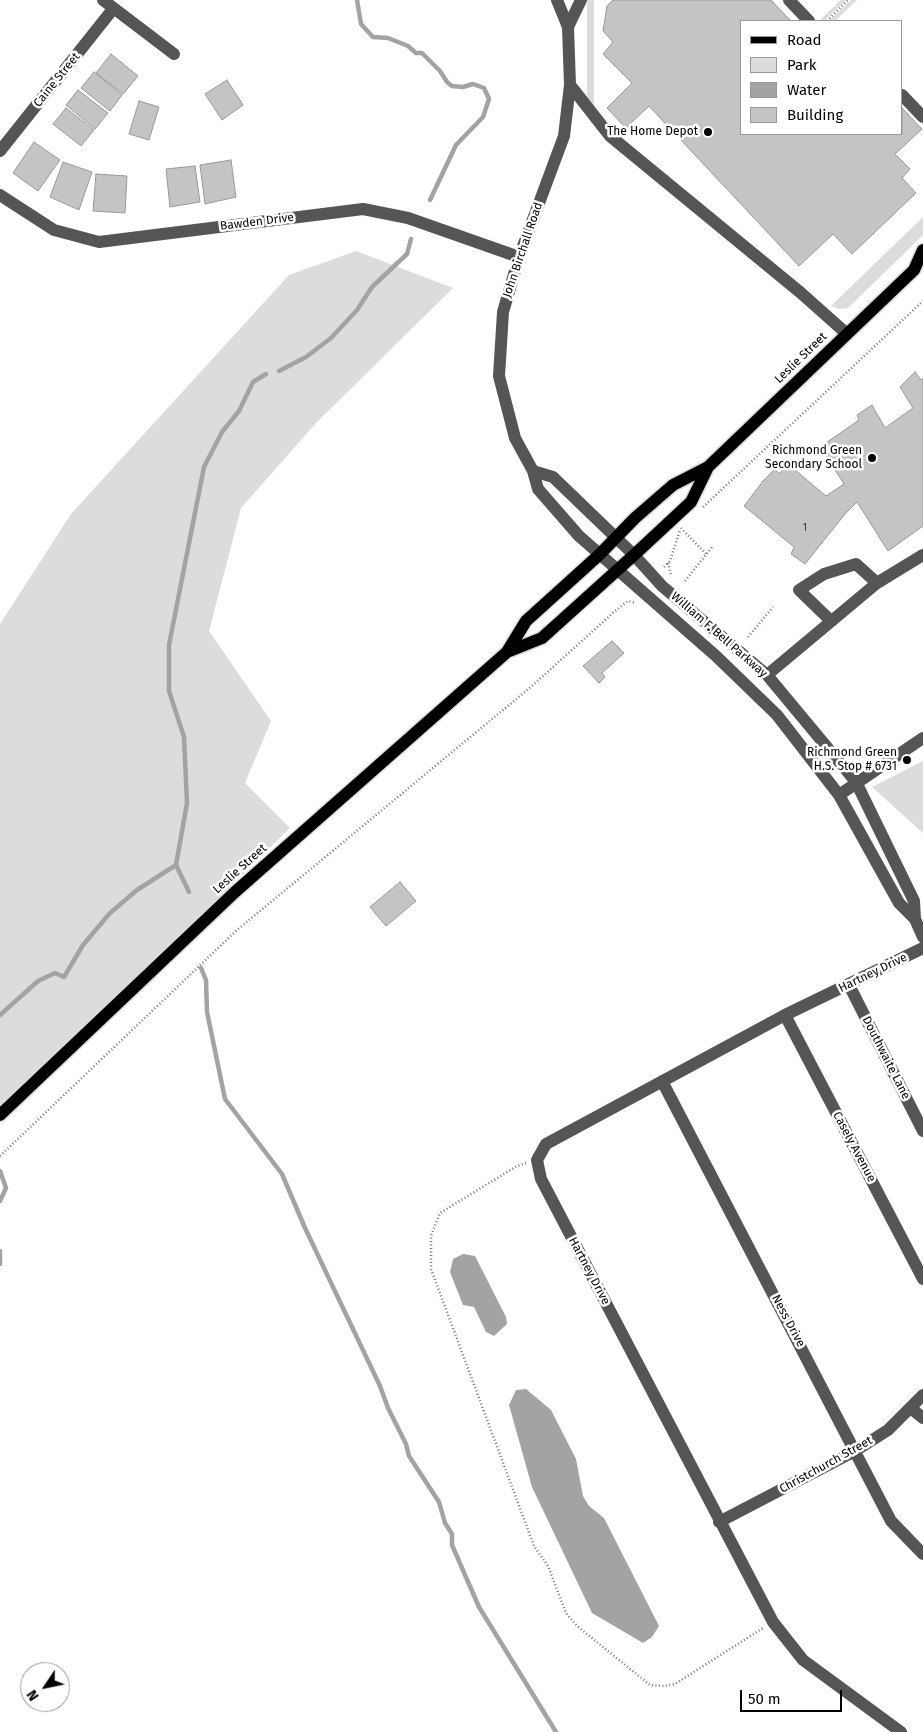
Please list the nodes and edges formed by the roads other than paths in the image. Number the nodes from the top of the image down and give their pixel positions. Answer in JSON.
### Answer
{"nodes":[{"id":1,"x":103,"y":0,"type":"edge"},
{"id":2,"x":557,"y":0,"type":"edge"},
{"id":3,"x":581,"y":0,"type":"edge"},
{"id":4,"x":789,"y":0,"type":"edge"},
{"id":5,"x":113,"y":9,"type":"junction"},
{"id":6,"x":808,"y":20,"type":"edge"},
{"id":7,"x":568,"y":27,"type":"junction"},
{"id":8,"x":174,"y":54,"type":"dead end"},
{"id":9,"x":570,"y":86,"type":"junction"},
{"id":10,"x":903,"y":95,"type":"edge"},
{"id":11,"x":923,"y":117,"type":"edge"},
{"id":12,"x":0,"y":152,"type":"edge"},
{"id":13,"x":0,"y":195,"type":"edge"},
{"id":14,"x":923,"y":250,"type":"edge"},
{"id":15,"x":519,"y":257,"type":"junction"},
{"id":16,"x":919,"y":268,"type":"edge"},
{"id":17,"x":846,"y":334,"type":"junction"},
{"id":18,"x":708,"y":467,"type":"junction"},
{"id":19,"x":533,"y":471,"type":"junction"},
{"id":20,"x":616,"y":538,"type":"junction"},
{"id":21,"x":599,"y":555,"type":"junction"},
{"id":22,"x":634,"y":555,"type":"junction"},
{"id":23,"x":923,"y":555,"type":"edge"},
{"id":24,"x":616,"y":570,"type":"junction"},
{"id":25,"x":877,"y":583,"type":"junction"},
{"id":26,"x":831,"y":622,"type":"junction"},
{"id":27,"x":507,"y":652,"type":"junction"},
{"id":28,"x":767,"y":675,"type":"junction"},
{"id":29,"x":923,"y":738,"type":"edge"},
{"id":30,"x":856,"y":782,"type":"junction"},
{"id":31,"x":839,"y":795,"type":"junction"},
{"id":32,"x":915,"y":919,"type":"junction"},
{"id":33,"x":923,"y":937,"type":"edge"},
{"id":34,"x":923,"y":948,"type":"edge"},
{"id":35,"x":849,"y":985,"type":"junction"},
{"id":36,"x":786,"y":1015,"type":"junction"},
{"id":37,"x":662,"y":1081,"type":"junction"},
{"id":38,"x":0,"y":1115,"type":"edge"},
{"id":39,"x":923,"y":1131,"type":"edge"},
{"id":40,"x":923,"y":1279,"type":"edge"},
{"id":41,"x":923,"y":1395,"type":"edge"},
{"id":42,"x":912,"y":1409,"type":"junction"},
{"id":43,"x":923,"y":1418,"type":"edge"},
{"id":44,"x":855,"y":1451,"type":"junction"},
{"id":45,"x":720,"y":1522,"type":"junction"},
{"id":46,"x":923,"y":1554,"type":"edge"},
{"id":47,"x":901,"y":1732,"type":"edge"}],
"edges":[{"from":1,"to":5,"type":"street"},
{"from":2,"to":7,"type":"street","name":"John Birchall Road"},
{"from":3,"to":7,"type":"street","name":"John Birchall Road"},
{"from":4,"to":6,"type":"street"},
{"from":5,"to":8,"type":"street"},
{"from":5,"to":12,"type":"street","name":"Caine Street"},
{"from":7,"to":9,"type":"street","name":"John Birchall Road"},
{"from":9,"to":15,"type":"street","name":"John Birchall Road"},
{"from":9,"to":17,"type":"street"},
{"from":10,"to":11,"type":"street"},
{"from":13,"to":15,"type":"street","name":"Bawden Drive"},
{"from":14,"to":16,"type":"main road","name":"Leslie Street"},
{"from":15,"to":19,"type":"street","name":"John Birchall Road"},
{"from":16,"to":17,"type":"main road","name":"Leslie Street"},
{"from":17,"to":18,"type":"main road","name":"Leslie Street"},
{"from":18,"to":20,"type":"main road","name":"Leslie Street"},
{"from":18,"to":22,"type":"main road","name":"Leslie Street"},
{"from":19,"to":20,"type":"street"},
{"from":19,"to":21,"type":"street","name":"John Birchall Road"},
{"from":20,"to":21,"type":"main road","name":"Leslie Street"},
{"from":20,"to":22,"type":"street","name":"William F. Bell Parkway"},
{"from":21,"to":24,"type":"street","name":"William F. Bell Parkway"},
{"from":21,"to":27,"type":"main road","name":"Leslie Street"},
{"from":22,"to":24,"type":"main road","name":"Leslie Street"},
{"from":22,"to":28,"type":"street","name":"William F. Bell Parkway"},
{"from":23,"to":25,"type":"street"},
{"from":24,"to":27,"type":"main road","name":"Leslie Street"},
{"from":24,"to":31,"type":"street","name":"William F. Bell Parkway"},
{"from":25,"to":26,"type":"street"},
{"from":25,"to":26,"type":"street"},
{"from":26,"to":28,"type":"street"},
{"from":27,"to":38,"type":"main road","name":"Leslie Street"},
{"from":28,"to":30,"type":"street","name":"William F. Bell Parkway"},
{"from":29,"to":30,"type":"street"},
{"from":30,"to":31,"type":"street"},
{"from":30,"to":32,"type":"street","name":"William F. Bell Parkway"},
{"from":31,"to":32,"type":"street","name":"William F. Bell Parkway"},
{"from":32,"to":33,"type":"street","name":"William F. Bell Parkway"},
{"from":34,"to":35,"type":"street","name":"Hartney Drive"},
{"from":35,"to":36,"type":"street","name":"Hartney Drive"},
{"from":35,"to":39,"type":"street","name":"Douthwaite Lane"},
{"from":36,"to":37,"type":"street","name":"Hartney Drive"},
{"from":36,"to":40,"type":"street","name":"Casely Avenue"},
{"from":37,"to":44,"type":"street","name":"Ness Drive"},
{"from":37,"to":45,"type":"street","name":"Hartney Drive"},
{"from":41,"to":42,"type":"street","name":"Christchurch Street"},
{"from":42,"to":43,"type":"street"},
{"from":42,"to":44,"type":"street","name":"Christchurch Street"},
{"from":44,"to":45,"type":"street","name":"Christchurch Street"},
{"from":44,"to":46,"type":"street","name":"Ness Drive"},
{"from":45,"to":47,"type":"street","name":"Hartney Drive"}]}
